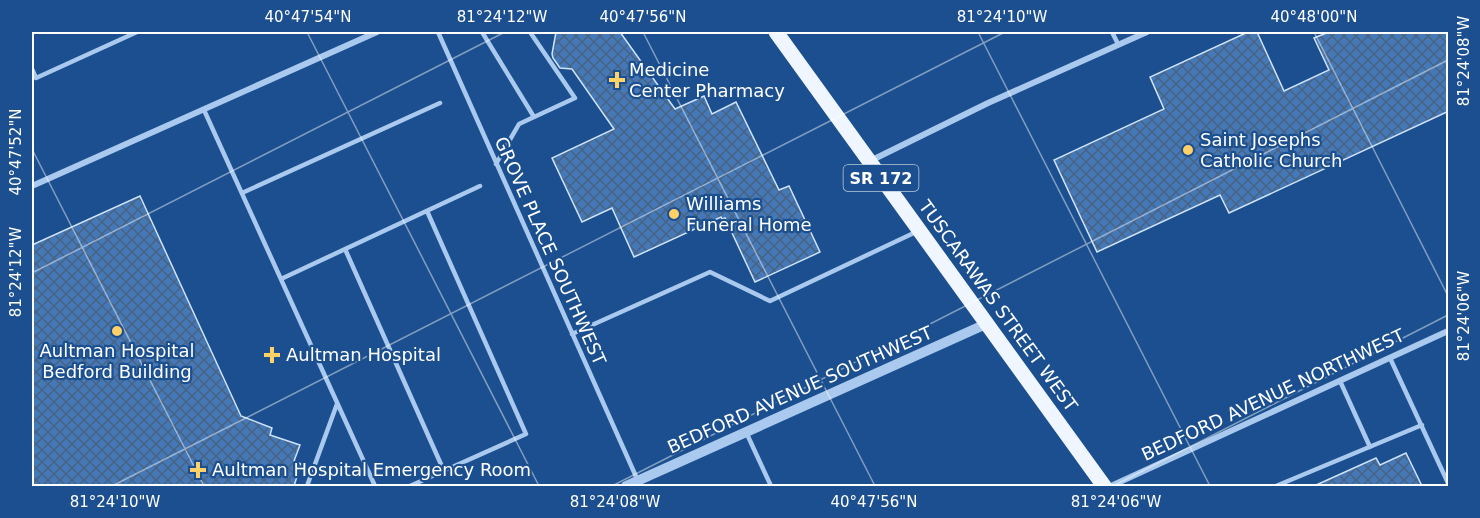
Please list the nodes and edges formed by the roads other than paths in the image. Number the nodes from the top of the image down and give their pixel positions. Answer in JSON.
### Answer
{"nodes":[{"id":1,"x":137,"y":32,"type":"edge"},
{"id":2,"x":377,"y":32,"type":"edge"},
{"id":3,"x":438,"y":32,"type":"edge"},
{"id":4,"x":482,"y":32,"type":"edge"},
{"id":5,"x":530,"y":32,"type":"edge"},
{"id":6,"x":776,"y":32,"type":"edge"},
{"id":7,"x":1112,"y":32,"type":"edge"},
{"id":8,"x":1147,"y":32,"type":"edge"},
{"id":9,"x":1118,"y":45,"type":"junction"},
{"id":10,"x":32,"y":69,"type":"edge"},
{"id":11,"x":440,"y":103,"type":"dead end"},
{"id":12,"x":204,"y":110,"type":"junction"},
{"id":13,"x":534,"y":117,"type":"junction"},
{"id":14,"x":870,"y":161,"type":"junction"},
{"id":15,"x":496,"y":164,"type":"junction"},
{"id":16,"x":32,"y":186,"type":"edge"},
{"id":17,"x":480,"y":186,"type":"dead end"},
{"id":18,"x":242,"y":193,"type":"junction"},
{"id":19,"x":427,"y":211,"type":"junction"},
{"id":20,"x":920,"y":231,"type":"junction"},
{"id":21,"x":345,"y":249,"type":"junction"},
{"id":22,"x":281,"y":279,"type":"junction"},
{"id":23,"x":986,"y":324,"type":"junction"},
{"id":24,"x":1449,"y":331,"type":"edge"},
{"id":25,"x":572,"y":334,"type":"junction"},
{"id":26,"x":1390,"y":358,"type":"junction"},
{"id":27,"x":1340,"y":381,"type":"junction"},
{"id":28,"x":337,"y":404,"type":"junction"},
{"id":29,"x":1422,"y":425,"type":"junction"},
{"id":30,"x":746,"y":432,"type":"junction"},
{"id":31,"x":1370,"y":447,"type":"junction"},
{"id":32,"x":444,"y":471,"type":"junction"},
{"id":33,"x":638,"y":481,"type":"junction"},
{"id":34,"x":1449,"y":483,"type":"edge"},
{"id":35,"x":307,"y":486,"type":"edge"},
{"id":36,"x":375,"y":486,"type":"edge"},
{"id":37,"x":410,"y":486,"type":"edge"},
{"id":38,"x":626,"y":486,"type":"edge"},
{"id":39,"x":771,"y":486,"type":"edge"},
{"id":40,"x":1104,"y":486,"type":"edge"},
{"id":41,"x":1111,"y":486,"type":"edge"},
{"id":42,"x":1276,"y":486,"type":"edge"}],
"edges":[{"from":1,"to":10,"type":"lane"},
{"from":2,"to":12,"type":"street"},
{"from":3,"to":15,"type":"lane","name":"GROVE PLACE SOUTHWEST"},
{"from":4,"to":13,"type":"lane"},
{"from":5,"to":13,"type":"lane"},
{"from":6,"to":14,"type":"main road","name":"TUSCARAWAS STREET WEST","number":"SR 172"},
{"from":7,"to":9,"type":"lane"},
{"from":8,"to":9,"type":"street"},
{"from":9,"to":14,"type":"street"},
{"from":11,"to":18,"type":"lane"},
{"from":12,"to":16,"type":"street"},
{"from":12,"to":18,"type":"lane"},
{"from":13,"to":15,"type":"lane"},
{"from":14,"to":20,"type":"main road","name":"TUSCARAWAS STREET WEST","number":"SR 172"},
{"from":15,"to":25,"type":"lane","name":"GROVE PLACE SOUTHWEST"},
{"from":17,"to":19,"type":"lane"},
{"from":18,"to":22,"type":"lane"},
{"from":19,"to":21,"type":"lane"},
{"from":19,"to":32,"type":"lane"},
{"from":20,"to":23,"type":"main road","name":"TUSCARAWAS STREET WEST","number":"SR 172"},
{"from":20,"to":25,"type":"lane"},
{"from":21,"to":22,"type":"lane"},
{"from":21,"to":32,"type":"lane"},
{"from":22,"to":28,"type":"lane"},
{"from":23,"to":30,"type":"street","name":"BEDFORD AVENUE SOUTHWEST"},
{"from":23,"to":40,"type":"main road","name":"TUSCARAWAS STREET WEST","number":"SR 172"},
{"from":24,"to":26,"type":"street","name":"BEDFORD AVENUE NORTHWEST"},
{"from":25,"to":33,"type":"lane","name":"GROVE PLACE SOUTHWEST"},
{"from":26,"to":27,"type":"street","name":"BEDFORD AVENUE NORTHWEST"},
{"from":26,"to":29,"type":"lane"},
{"from":27,"to":31,"type":"lane"},
{"from":27,"to":41,"type":"street","name":"BEDFORD AVENUE NORTHWEST"},
{"from":28,"to":35,"type":"lane"},
{"from":28,"to":36,"type":"lane"},
{"from":29,"to":31,"type":"lane"},
{"from":29,"to":34,"type":"lane"},
{"from":30,"to":33,"type":"street","name":"BEDFORD AVENUE SOUTHWEST"},
{"from":30,"to":39,"type":"lane"},
{"from":31,"to":42,"type":"lane"},
{"from":32,"to":37,"type":"lane"},
{"from":33,"to":38,"type":"street","name":"BEDFORD AVENUE SOUTHWEST"}]}
